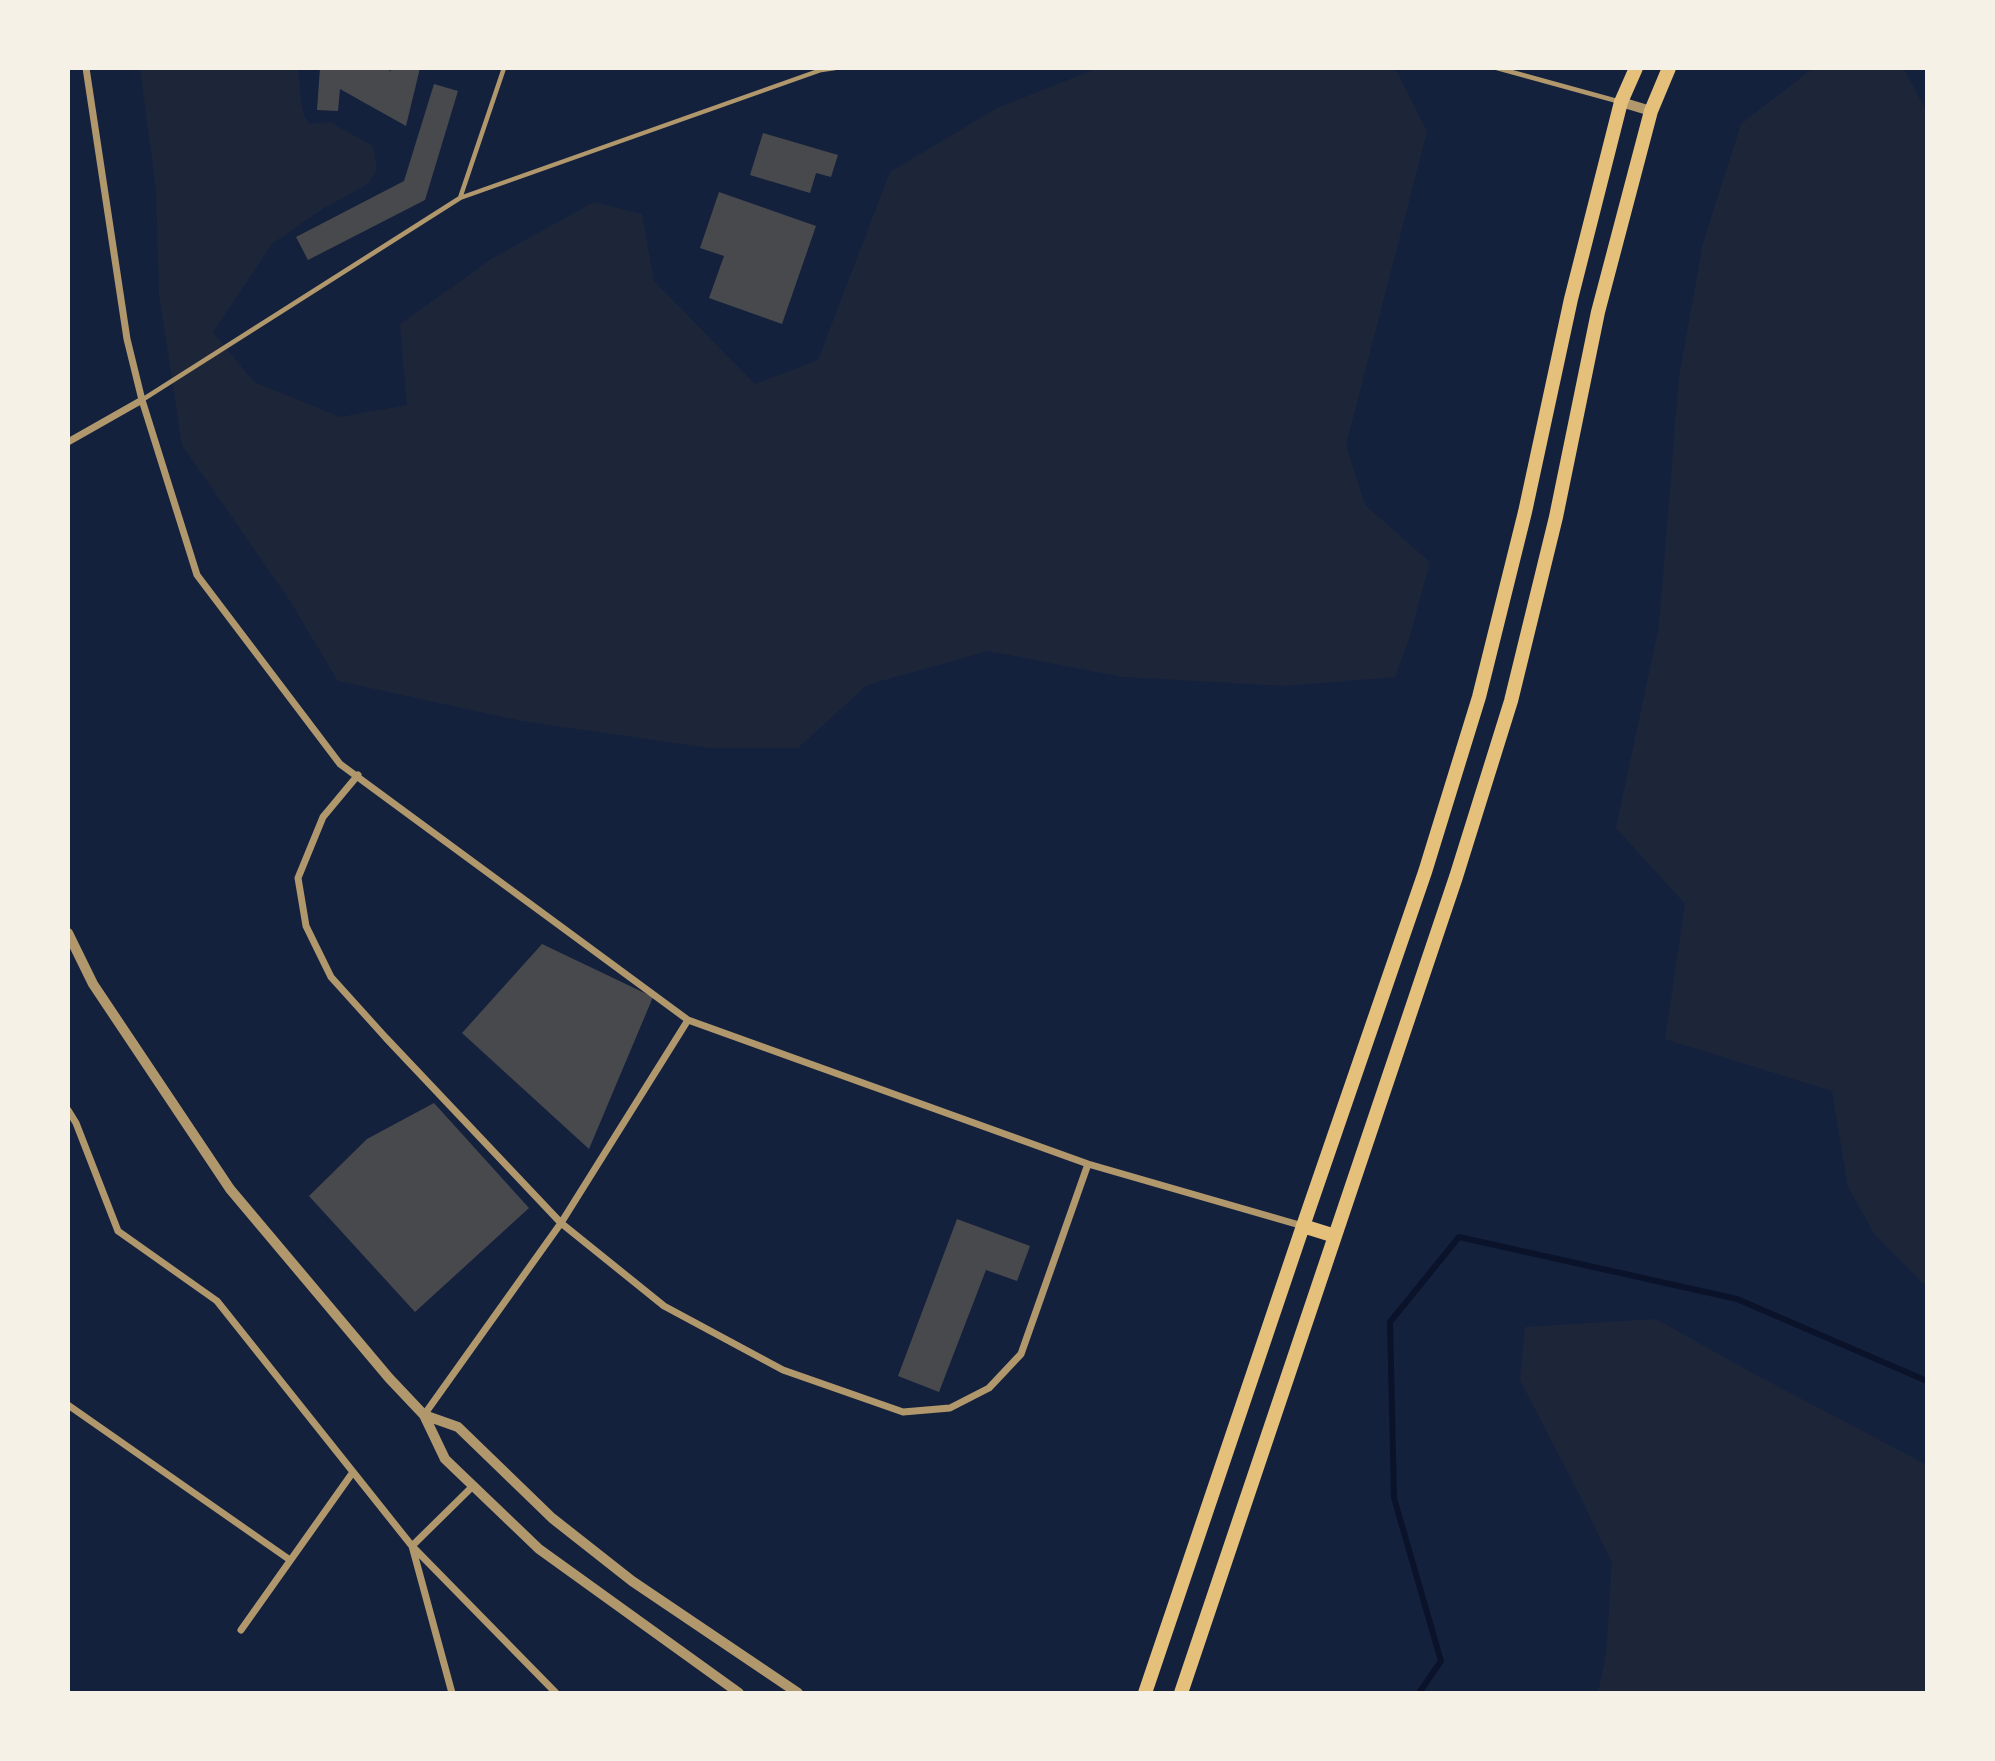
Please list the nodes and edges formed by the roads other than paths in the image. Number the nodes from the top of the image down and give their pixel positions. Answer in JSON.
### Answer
{"nodes":[{"id":1,"x":86,"y":68,"type":"edge"},
{"id":2,"x":504,"y":68,"type":"edge"},
{"id":3,"x":835,"y":68,"type":"edge"},
{"id":4,"x":1497,"y":68,"type":"edge"},
{"id":5,"x":1636,"y":68,"type":"edge"},
{"id":6,"x":1669,"y":68,"type":"edge"},
{"id":7,"x":1621,"y":102,"type":"junction"},
{"id":8,"x":1651,"y":111,"type":"junction"},
{"id":9,"x":460,"y":198,"type":"junction"},
{"id":10,"x":142,"y":400,"type":"junction"},
{"id":11,"x":68,"y":442,"type":"edge"},
{"id":12,"x":358,"y":775,"type":"junction"},
{"id":13,"x":68,"y":933,"type":"edge"},
{"id":14,"x":688,"y":1020,"type":"junction"},
{"id":15,"x":68,"y":1110,"type":"edge"},
{"id":16,"x":1088,"y":1164,"type":"junction"},
{"id":17,"x":561,"y":1223,"type":"junction"},
{"id":18,"x":1303,"y":1226,"type":"junction"},
{"id":19,"x":1335,"y":1236,"type":"junction"},
{"id":20,"x":68,"y":1405,"type":"edge"},
{"id":21,"x":424,"y":1415,"type":"junction"},
{"id":22,"x":353,"y":1472,"type":"junction"},
{"id":23,"x":473,"y":1486,"type":"junction"},
{"id":24,"x":412,"y":1546,"type":"junction"},
{"id":25,"x":290,"y":1560,"type":"junction"},
{"id":26,"x":241,"y":1630,"type":"dead end"},
{"id":27,"x":452,"y":1693,"type":"edge"},
{"id":28,"x":556,"y":1693,"type":"edge"},
{"id":29,"x":738,"y":1693,"type":"edge"},
{"id":30,"x":798,"y":1693,"type":"edge"},
{"id":31,"x":1145,"y":1693,"type":"edge"},
{"id":32,"x":1181,"y":1693,"type":"edge"}],
"edges":[{"from":1,"to":10,"type":"street"},
{"from":2,"to":9,"type":"lane"},
{"from":3,"to":9,"type":"lane"},
{"from":4,"to":7,"type":"lane"},
{"from":5,"to":7,"type":"highway"},
{"from":6,"to":8,"type":"highway"},
{"from":7,"to":8,"type":"street"},
{"from":7,"to":18,"type":"highway"},
{"from":8,"to":19,"type":"highway"},
{"from":9,"to":10,"type":"lane"},
{"from":10,"to":11,"type":"street"},
{"from":10,"to":12,"type":"street"},
{"from":12,"to":14,"type":"street"},
{"from":12,"to":17,"type":"street"},
{"from":13,"to":21,"type":"street"},
{"from":14,"to":16,"type":"street"},
{"from":14,"to":17,"type":"street"},
{"from":15,"to":22,"type":"street"},
{"from":16,"to":17,"type":"street"},
{"from":16,"to":18,"type":"street"},
{"from":17,"to":21,"type":"street"},
{"from":18,"to":19,"type":"highway"},
{"from":18,"to":31,"type":"highway"},
{"from":19,"to":32,"type":"highway"},
{"from":20,"to":25,"type":"street"},
{"from":21,"to":23,"type":"street"},
{"from":21,"to":30,"type":"street"},
{"from":22,"to":24,"type":"street"},
{"from":22,"to":25,"type":"street"},
{"from":23,"to":24,"type":"street"},
{"from":23,"to":29,"type":"street"},
{"from":24,"to":27,"type":"street"},
{"from":24,"to":28,"type":"street"},
{"from":25,"to":26,"type":"street"}]}
